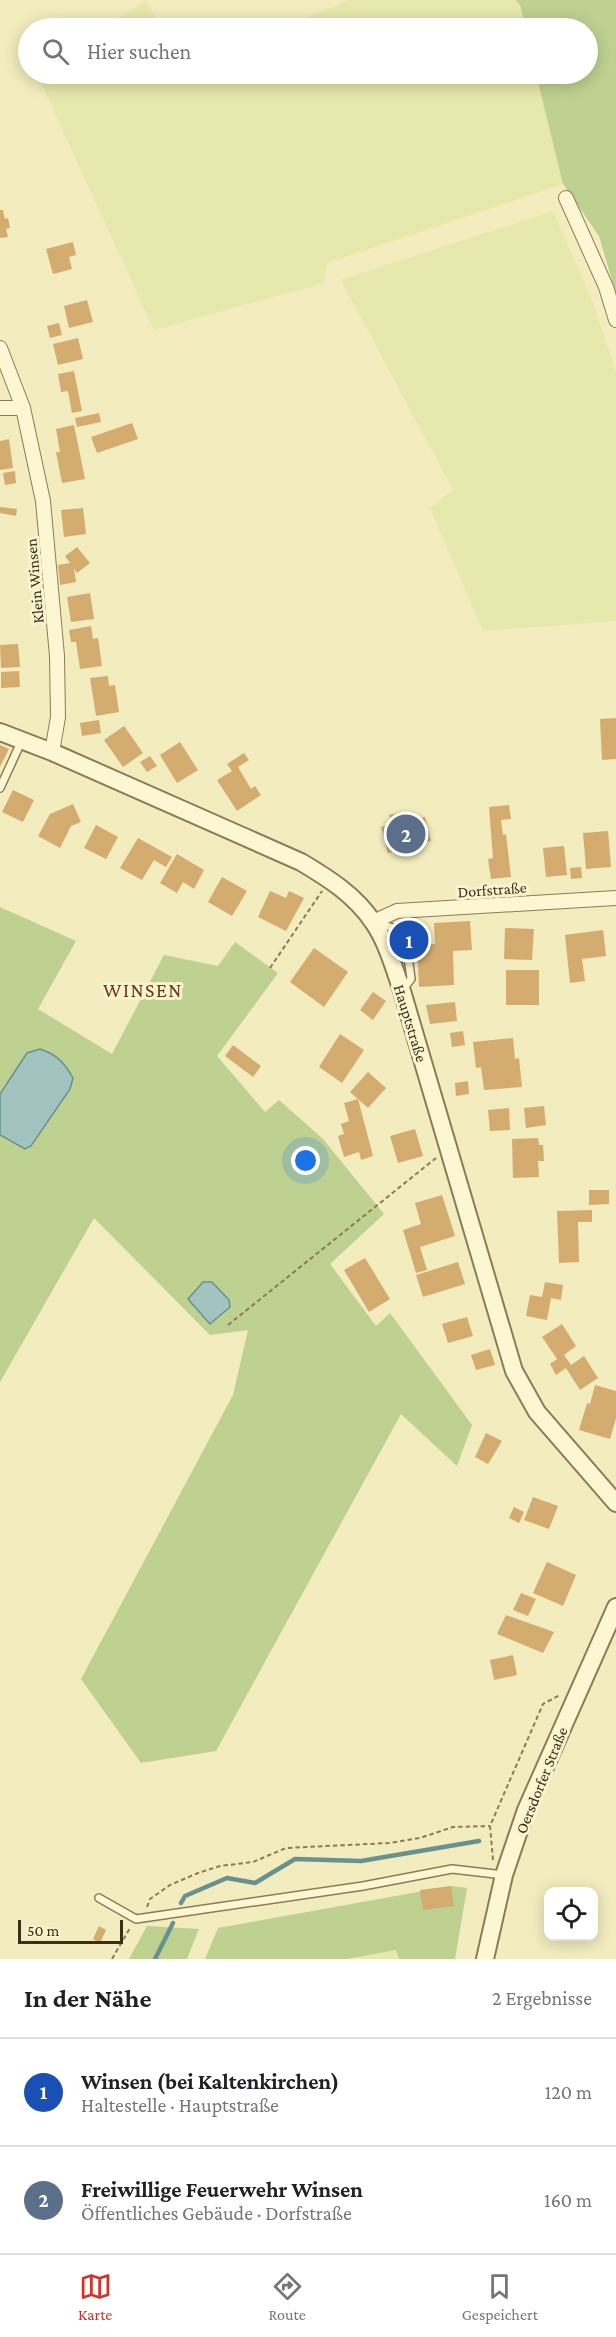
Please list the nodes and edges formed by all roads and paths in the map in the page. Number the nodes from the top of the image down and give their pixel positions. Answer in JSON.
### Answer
{"nodes":[{"id":1,"x":566,"y":198,"type":"dead end"},
{"id":2,"x":616,"y":320,"type":"edge"},
{"id":3,"x":0,"y":348,"type":"edge"},
{"id":4,"x":0,"y":408,"type":"edge"},
{"id":5,"x":24,"y":408,"type":"junction"},
{"id":6,"x":0,"y":732,"type":"edge"},
{"id":7,"x":22,"y":740,"type":"junction"},
{"id":8,"x":52,"y":752,"type":"junction"},
{"id":9,"x":0,"y":788,"type":"edge"},
{"id":10,"x":330,"y":879,"type":"junction"},
{"id":11,"x":616,"y":898,"type":"edge"},
{"id":12,"x":373,"y":922,"type":"junction"},
{"id":13,"x":270,"y":968,"type":"dead end"},
{"id":14,"x":448,"y":1148,"type":"junction"},
{"id":15,"x":228,"y":1325,"type":"dead end"},
{"id":16,"x":616,"y":1503,"type":"edge"},
{"id":17,"x":616,"y":1607,"type":"edge"},
{"id":18,"x":490,"y":1826,"type":"dead end"},
{"id":19,"x":504,"y":1875,"type":"junction"},
{"id":20,"x":99,"y":1898,"type":"dead end"},
{"id":21,"x":136,"y":1919,"type":"junction"},
{"id":22,"x":112,"y":1959,"type":"edge"},
{"id":23,"x":485,"y":1959,"type":"edge"}],
"edges":[{"from":1,"to":2,"type":"street"},
{"from":3,"to":5,"type":"street","name":"Klein Winsen"},
{"from":4,"to":5,"type":"street"},
{"from":5,"to":8,"type":"street","name":"Klein Winsen"},
{"from":6,"to":7,"type":"street","name":"Hauptstraße"},
{"from":7,"to":8,"type":"street","name":"Hauptstraße"},
{"from":7,"to":9,"type":"lane"},
{"from":8,"to":10,"type":"street","name":"Hauptstraße"},
{"from":10,"to":12,"type":"street","name":"Hauptstraße"},
{"from":10,"to":13,"type":"path"},
{"from":11,"to":12,"type":"street","name":"Dorfstraße"},
{"from":12,"to":14,"type":"street","name":"Hauptstraße"},
{"from":14,"to":15,"type":"path"},
{"from":14,"to":16,"type":"street","name":"Hauptstraße"},
{"from":17,"to":19,"type":"street","name":"Oersdorfer Straße"},
{"from":18,"to":21,"type":"path"},
{"from":19,"to":21,"type":"lane"},
{"from":19,"to":23,"type":"street","name":"Oersdorfer Straße"},
{"from":20,"to":21,"type":"lane"},
{"from":21,"to":22,"type":"path"}]}
